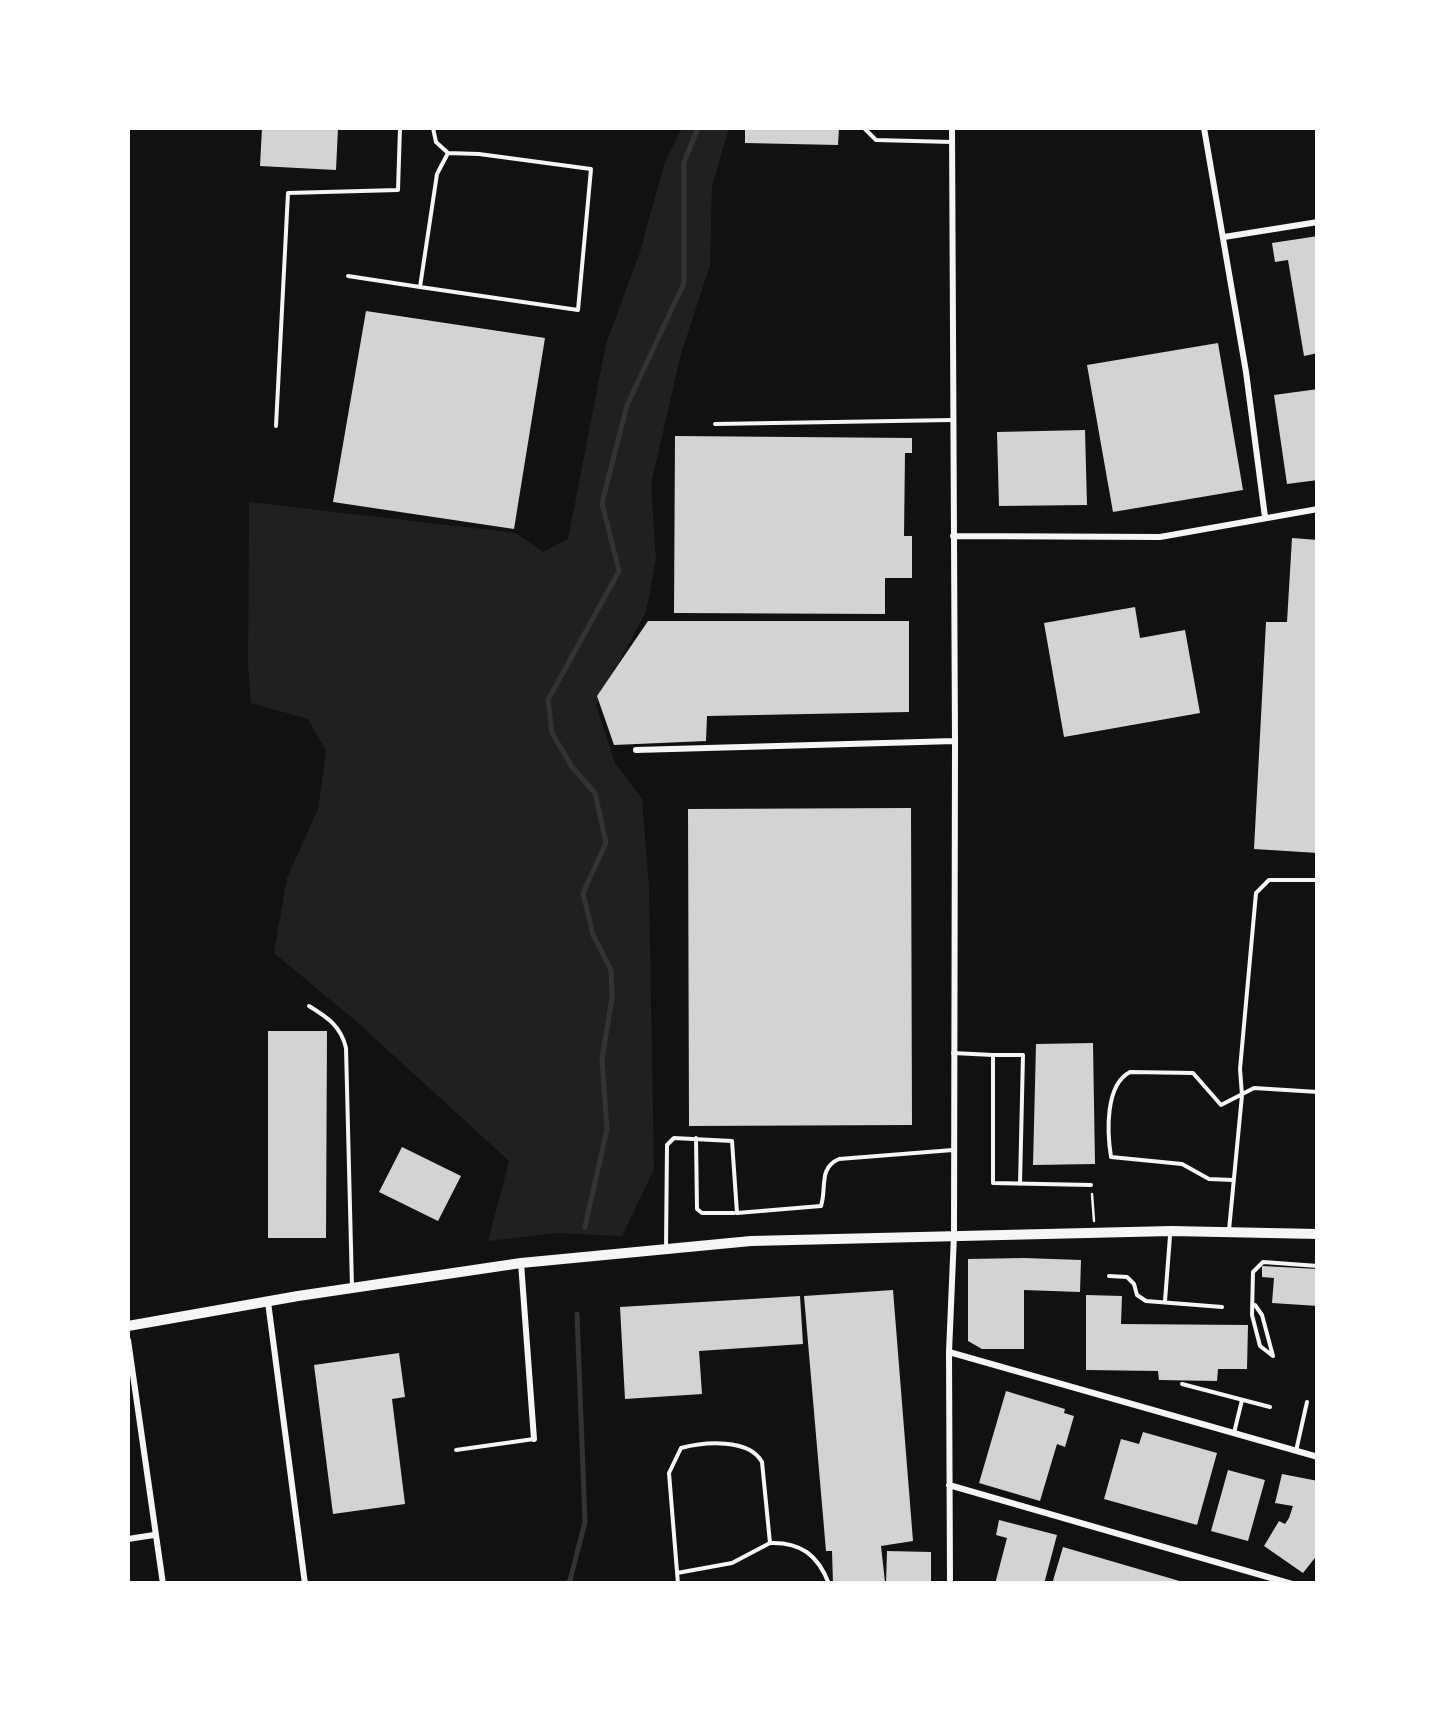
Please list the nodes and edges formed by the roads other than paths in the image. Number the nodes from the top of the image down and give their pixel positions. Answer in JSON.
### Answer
{"nodes":[{"id":1,"x":400,"y":128,"type":"edge"},
{"id":2,"x":433,"y":128,"type":"edge"},
{"id":3,"x":530,"y":128,"type":"edge"},
{"id":4,"x":539,"y":128,"type":"edge"},
{"id":5,"x":864,"y":128,"type":"edge"},
{"id":6,"x":952,"y":128,"type":"edge"},
{"id":7,"x":1204,"y":128,"type":"edge"},
{"id":8,"x":952,"y":142,"type":"junction"},
{"id":9,"x":448,"y":153,"type":"junction"},
{"id":10,"x":1318,"y":222,"type":"edge"},
{"id":11,"x":1224,"y":237,"type":"junction"},
{"id":12,"x":348,"y":276,"type":"dead end"},
{"id":13,"x":420,"y":287,"type":"junction"},
{"id":14,"x":953,"y":420,"type":"junction"},
{"id":15,"x":715,"y":424,"type":"dead end"},
{"id":16,"x":276,"y":426,"type":"dead end"},
{"id":17,"x":1318,"y":510,"type":"edge"},
{"id":18,"x":1266,"y":517,"type":"junction"},
{"id":19,"x":953,"y":536,"type":"junction"},
{"id":20,"x":955,"y":741,"type":"junction"},
{"id":21,"x":636,"y":750,"type":"dead end"},
{"id":22,"x":1318,"y":880,"type":"edge"},
{"id":23,"x":309,"y":1006,"type":"dead end"},
{"id":24,"x":953,"y":1053,"type":"junction"},
{"id":25,"x":993,"y":1054,"type":"junction"},
{"id":26,"x":1318,"y":1092,"type":"edge"},
{"id":27,"x":1242,"y":1095,"type":"junction"},
{"id":28,"x":696,"y":1138,"type":"junction"},
{"id":29,"x":953,"y":1150,"type":"junction"},
{"id":30,"x":1232,"y":1180,"type":"junction"},
{"id":31,"x":1020,"y":1184,"type":"junction"},
{"id":32,"x":1091,"y":1184,"type":"road end"},
{"id":33,"x":736,"y":1212,"type":"junction"},
{"id":34,"x":1171,"y":1231,"type":"junction"},
{"id":35,"x":1229,"y":1231,"type":"junction"},
{"id":36,"x":1318,"y":1234,"type":"edge"},
{"id":37,"x":954,"y":1235,"type":"junction"},
{"id":38,"x":666,"y":1248,"type":"junction"},
{"id":39,"x":521,"y":1263,"type":"junction"},
{"id":40,"x":1318,"y":1266,"type":"edge"},
{"id":41,"x":1109,"y":1276,"type":"dead end"},
{"id":42,"x":352,"y":1288,"type":"junction"},
{"id":43,"x":268,"y":1301,"type":"junction"},
{"id":44,"x":1165,"y":1302,"type":"junction"},
{"id":45,"x":1255,"y":1304,"type":"junction"},
{"id":46,"x":1222,"y":1306,"type":"dead end"},
{"id":47,"x":128,"y":1326,"type":"edge"},
{"id":48,"x":128,"y":1340,"type":"edge"},
{"id":49,"x":949,"y":1352,"type":"junction"},
{"id":50,"x":1182,"y":1384,"type":"dead end"},
{"id":51,"x":1242,"y":1400,"type":"junction"},
{"id":52,"x":1308,"y":1402,"type":"dead end"},
{"id":53,"x":1270,"y":1407,"type":"dead end"},
{"id":54,"x":1234,"y":1433,"type":"junction"},
{"id":55,"x":534,"y":1439,"type":"joint"},
{"id":56,"x":456,"y":1450,"type":"dead end"},
{"id":57,"x":1296,"y":1450,"type":"junction"},
{"id":58,"x":1318,"y":1457,"type":"edge"},
{"id":59,"x":949,"y":1485,"type":"junction"},
{"id":60,"x":154,"y":1535,"type":"junction"},
{"id":61,"x":128,"y":1540,"type":"edge"},
{"id":62,"x":770,"y":1543,"type":"junction"},
{"id":63,"x":677,"y":1573,"type":"junction"},
{"id":64,"x":163,"y":1584,"type":"edge"},
{"id":65,"x":306,"y":1584,"type":"edge"},
{"id":66,"x":678,"y":1584,"type":"edge"},
{"id":67,"x":829,"y":1584,"type":"edge"},
{"id":68,"x":950,"y":1584,"type":"edge"},
{"id":69,"x":1292,"y":1584,"type":"edge"}],
"edges":[{"from":1,"to":16,"type":"lane"},
{"from":2,"to":9,"type":"lane"},
{"from":3,"to":4,"type":"lane"},
{"from":5,"to":8,"type":"lane"},
{"from":6,"to":8,"type":"street"},
{"from":7,"to":11,"type":"street"},
{"from":8,"to":14,"type":"street"},
{"from":9,"to":13,"type":"lane"},
{"from":9,"to":13,"type":"lane"},
{"from":10,"to":11,"type":"street"},
{"from":11,"to":18,"type":"street"},
{"from":12,"to":13,"type":"lane"},
{"from":14,"to":15,"type":"lane"},
{"from":14,"to":19,"type":"street"},
{"from":17,"to":18,"type":"street"},
{"from":18,"to":19,"type":"street"},
{"from":19,"to":20,"type":"street"},
{"from":20,"to":21,"type":"street"},
{"from":20,"to":24,"type":"street"},
{"from":22,"to":27,"type":"lane"},
{"from":23,"to":42,"type":"lane"},
{"from":24,"to":25,"type":"lane"},
{"from":24,"to":29,"type":"street"},
{"from":25,"to":31,"type":"lane"},
{"from":25,"to":31,"type":"lane"},
{"from":26,"to":27,"type":"lane"},
{"from":27,"to":30,"type":"lane"},
{"from":27,"to":30,"type":"lane"},
{"from":28,"to":33,"type":"lane"},
{"from":28,"to":33,"type":"lane"},
{"from":28,"to":38,"type":"lane"},
{"from":29,"to":33,"type":"lane"},
{"from":29,"to":37,"type":"street"},
{"from":30,"to":35,"type":"lane"},
{"from":31,"to":32,"type":"lane"},
{"from":34,"to":35,"type":"main road"},
{"from":34,"to":37,"type":"main road"},
{"from":34,"to":44,"type":"lane"},
{"from":35,"to":36,"type":"main road"},
{"from":37,"to":38,"type":"main road"},
{"from":37,"to":49,"type":"street"},
{"from":38,"to":39,"type":"main road"},
{"from":39,"to":42,"type":"main road"},
{"from":39,"to":55,"type":"street"},
{"from":40,"to":45,"type":"lane"},
{"from":41,"to":44,"type":"lane"},
{"from":42,"to":43,"type":"main road"},
{"from":43,"to":47,"type":"main road"},
{"from":43,"to":65,"type":"street"},
{"from":44,"to":46,"type":"lane"},
{"from":45,"to":45,"type":"lane"},
{"from":48,"to":60,"type":"street"},
{"from":49,"to":54,"type":"street"},
{"from":49,"to":59,"type":"street"},
{"from":50,"to":51,"type":"lane"},
{"from":51,"to":53,"type":"lane"},
{"from":51,"to":54,"type":"lane"},
{"from":52,"to":57,"type":"lane"},
{"from":54,"to":57,"type":"street"},
{"from":55,"to":56,"type":"lane"},
{"from":57,"to":58,"type":"street"},
{"from":59,"to":68,"type":"street"},
{"from":59,"to":69,"type":"street"},
{"from":60,"to":61,"type":"street"},
{"from":60,"to":64,"type":"street"},
{"from":62,"to":63,"type":"lane"},
{"from":62,"to":63,"type":"lane"},
{"from":62,"to":67,"type":"lane"},
{"from":63,"to":66,"type":"lane"}]}
